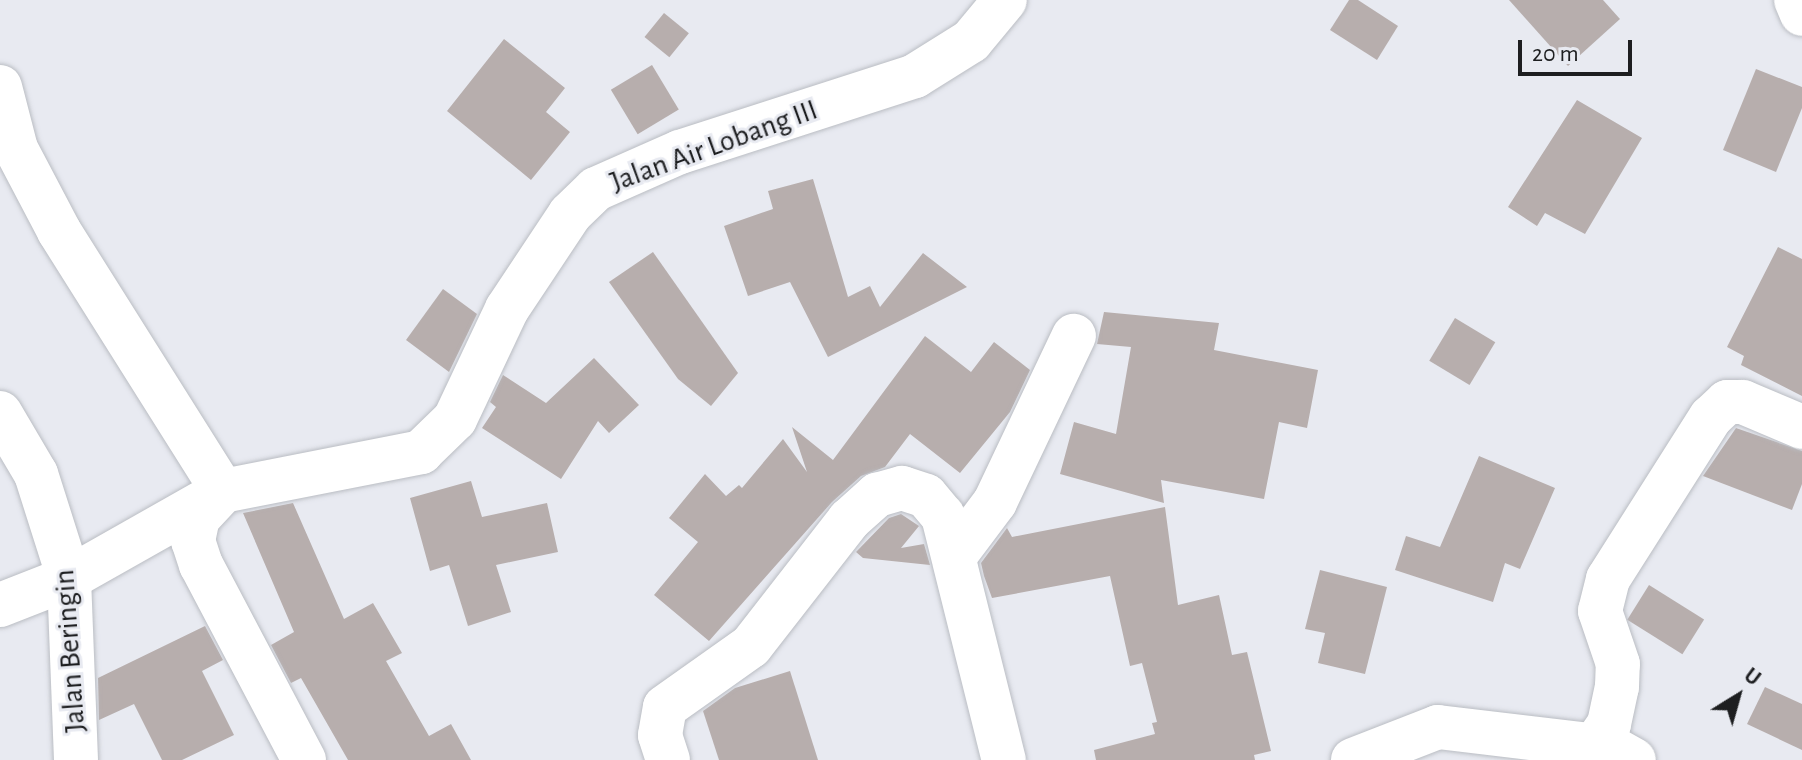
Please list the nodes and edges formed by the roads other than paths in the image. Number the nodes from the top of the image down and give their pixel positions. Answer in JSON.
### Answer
{"nodes":[{"id":1,"x":1796,"y":0,"type":"edge"},
{"id":2,"x":1004,"y":2,"type":"edge"},
{"id":3,"x":1802,"y":14,"type":"edge"},
{"id":4,"x":0,"y":87,"type":"edge"},
{"id":5,"x":1074,"y":336,"type":"dead end"},
{"id":6,"x":0,"y":413,"type":"edge"},
{"id":7,"x":1802,"y":427,"type":"edge"},
{"id":8,"x":223,"y":491,"type":"junction"},
{"id":9,"x":956,"y":554,"type":"junction"},
{"id":10,"x":69,"y":578,"type":"junction"},
{"id":11,"x":0,"y":605,"type":"edge"},
{"id":12,"x":1431,"y":744,"type":"edge"},
{"id":13,"x":1616,"y":750,"type":"edge"},
{"id":14,"x":76,"y":760,"type":"edge"},
{"id":15,"x":304,"y":760,"type":"edge"},
{"id":16,"x":668,"y":760,"type":"edge"},
{"id":17,"x":1004,"y":760,"type":"edge"},
{"id":18,"x":1353,"y":760,"type":"edge"}],
"edges":[{"from":1,"to":3,"type":"street"},
{"from":2,"to":8,"type":"street","name":"Jalan Air Lobang III"},
{"from":4,"to":8,"type":"street"},
{"from":5,"to":9,"type":"street"},
{"from":6,"to":10,"type":"street","name":"Jalan Beringin"},
{"from":7,"to":13,"type":"street"},
{"from":8,"to":10,"type":"street","name":"Jalan Air Lobang III"},
{"from":8,"to":15,"type":"street"},
{"from":9,"to":16,"type":"street"},
{"from":9,"to":17,"type":"street"},
{"from":10,"to":11,"type":"street","name":"Jalan Air Lobang III"},
{"from":10,"to":14,"type":"street","name":"Jalan Beringin"},
{"from":12,"to":13,"type":"street"},
{"from":12,"to":18,"type":"street"}]}
